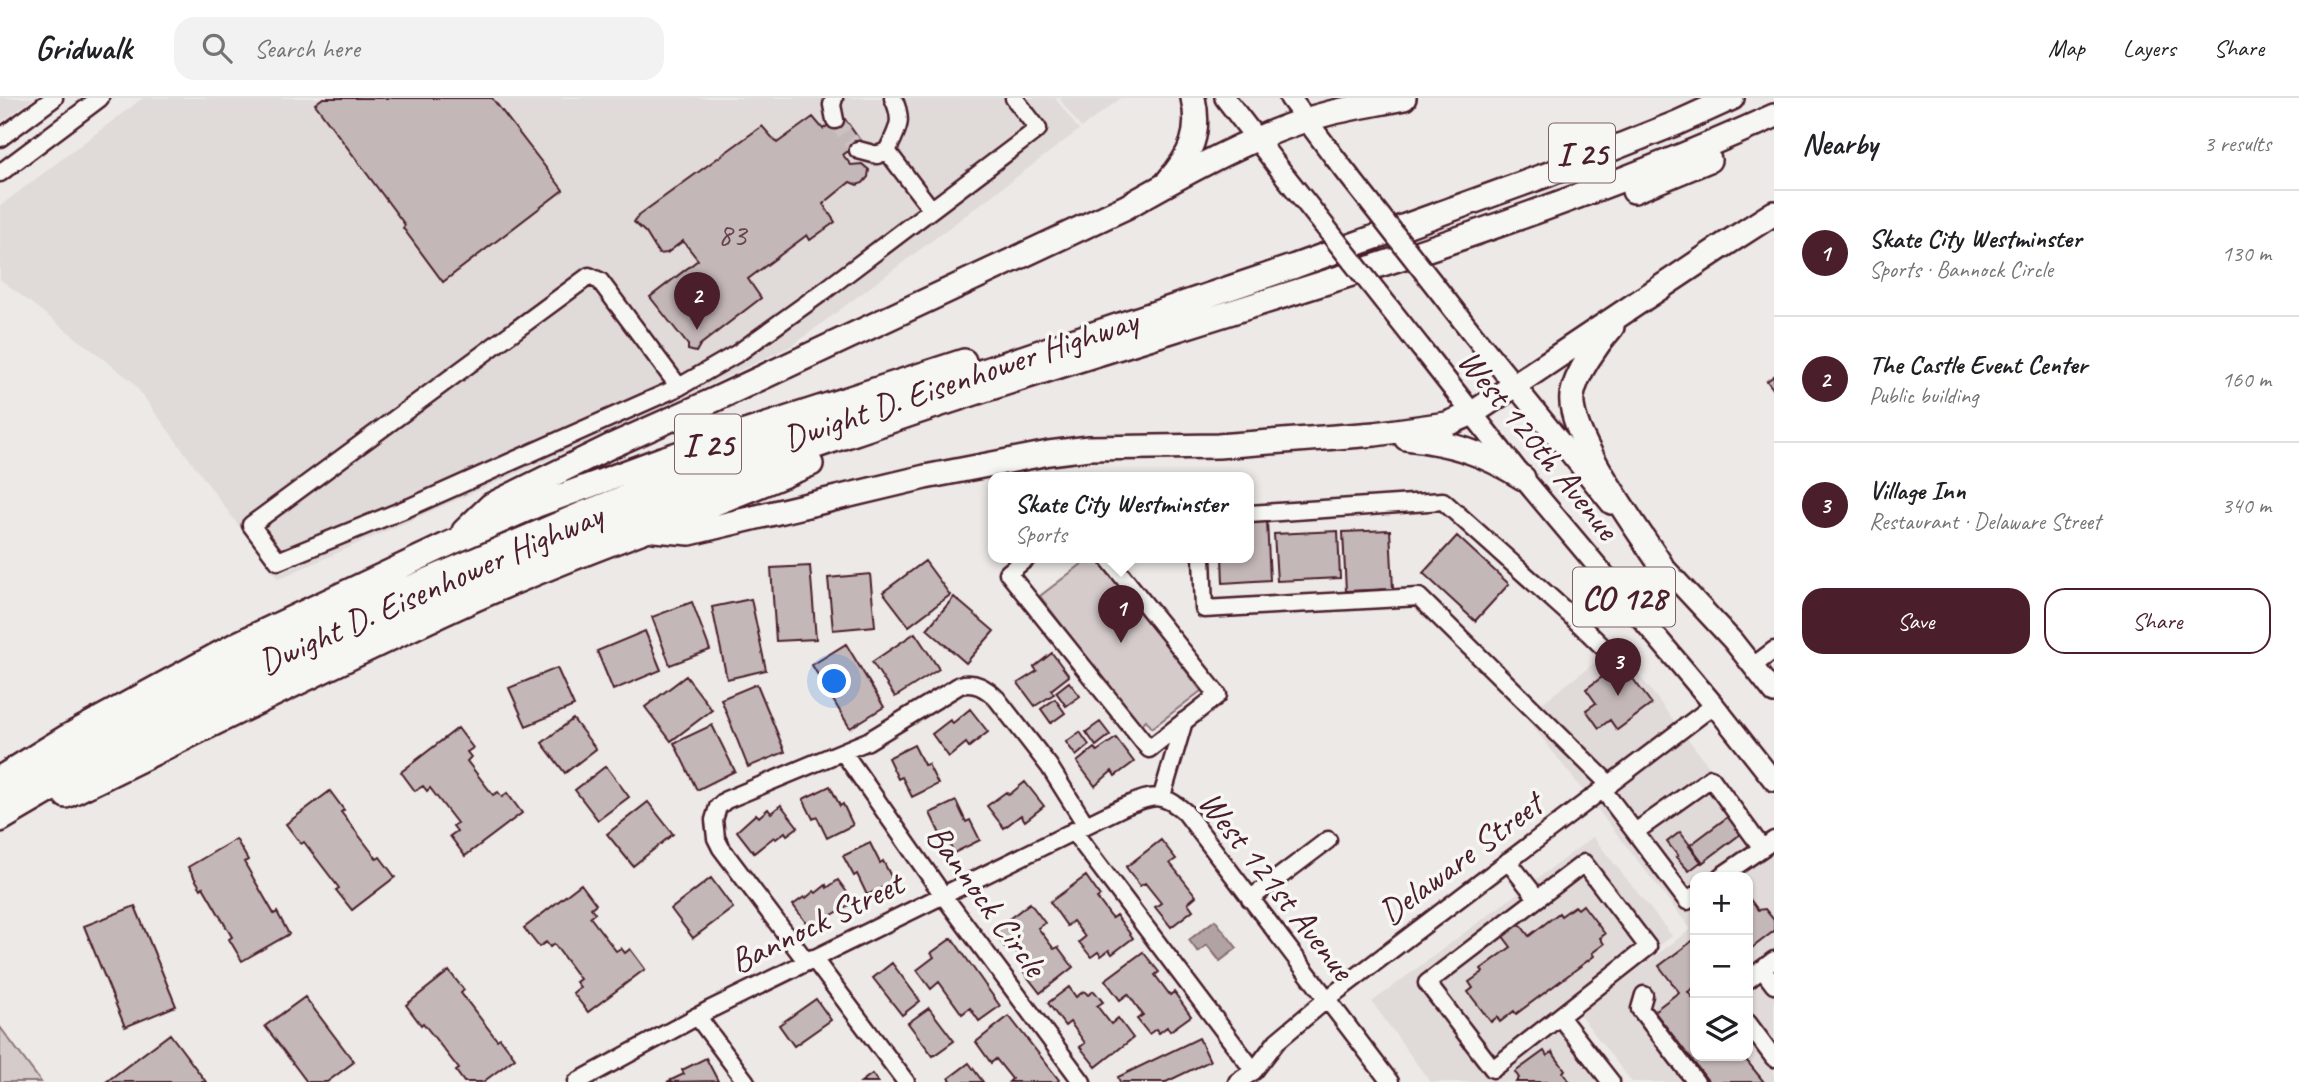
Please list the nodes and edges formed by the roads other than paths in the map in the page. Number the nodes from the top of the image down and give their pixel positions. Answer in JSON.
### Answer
{"nodes":[{"id":1,"x":54,"y":98,"type":"edge"},
{"id":2,"x":100,"y":98,"type":"edge"},
{"id":3,"x":834,"y":98,"type":"edge"},
{"id":4,"x":893,"y":98,"type":"edge"},
{"id":5,"x":1014,"y":98,"type":"edge"},
{"id":6,"x":1193,"y":98,"type":"edge"},
{"id":7,"x":1225,"y":98,"type":"edge"},
{"id":8,"x":1290,"y":98,"type":"edge"},
{"id":9,"x":1395,"y":98,"type":"edge"},
{"id":10,"x":1403,"y":98,"type":"edge"},
{"id":11,"x":1709,"y":98,"type":"edge"},
{"id":12,"x":1732,"y":98,"type":"edge"},
{"id":13,"x":1774,"y":116,"type":"edge"},
{"id":14,"x":835,"y":120,"type":"tunnel mouth"},
{"id":15,"x":1306,"y":121,"type":"junction"},
{"id":16,"x":1774,"y":132,"type":"edge"},
{"id":17,"x":0,"y":138,"type":"edge"},
{"id":18,"x":1256,"y":140,"type":"junction"},
{"id":19,"x":858,"y":150,"type":"dead end"},
{"id":20,"x":887,"y":151,"type":"junction"},
{"id":21,"x":0,"y":173,"type":"edge"},
{"id":22,"x":1162,"y":187,"type":"junction"},
{"id":23,"x":931,"y":209,"type":"junction"},
{"id":24,"x":1774,"y":214,"type":"edge"},
{"id":25,"x":1640,"y":300,"type":"junction"},
{"id":26,"x":1514,"y":386,"type":"junction"},
{"id":27,"x":679,"y":387,"type":"junction"},
{"id":28,"x":1473,"y":414,"type":"junction"},
{"id":29,"x":1375,"y":434,"type":"junction"},
{"id":30,"x":1523,"y":478,"type":"junction"},
{"id":31,"x":1254,"y":514,"type":"edge"},
{"id":32,"x":647,"y":529,"type":"junction"},
{"id":33,"x":453,"y":542,"type":"junction"},
{"id":34,"x":1020,"y":563,"type":"edge"},
{"id":35,"x":1112,"y":563,"type":"edge"},
{"id":36,"x":1202,"y":563,"type":"edge"},
{"id":37,"x":1661,"y":565,"type":"junction"},
{"id":38,"x":1603,"y":647,"type":"dead end"},
{"id":39,"x":1774,"y":650,"type":"edge"},
{"id":40,"x":1753,"y":666,"type":"junction"},
{"id":41,"x":1774,"y":693,"type":"edge"},
{"id":42,"x":1714,"y":705,"type":"junction"},
{"id":43,"x":1184,"y":721,"type":"junction"},
{"id":44,"x":844,"y":752,"type":"junction"},
{"id":45,"x":0,"y":778,"type":"edge"},
{"id":46,"x":1774,"y":781,"type":"edge"},
{"id":47,"x":1606,"y":787,"type":"junction"},
{"id":48,"x":1162,"y":796,"type":"junction"},
{"id":49,"x":0,"y":800,"type":"edge"},
{"id":50,"x":0,"y":820,"type":"edge"},
{"id":51,"x":1079,"y":828,"type":"junction"},
{"id":52,"x":1635,"y":832,"type":"junction"},
{"id":53,"x":0,"y":835,"type":"edge"},
{"id":54,"x":1328,"y":840,"type":"dead end"},
{"id":55,"x":1768,"y":844,"type":"edge"},
{"id":56,"x":1508,"y":861,"type":"junction"},
{"id":57,"x":1727,"y":872,"type":"edge"},
{"id":58,"x":943,"y":895,"type":"junction"},
{"id":59,"x":1538,"y":898,"type":"junction"},
{"id":60,"x":1250,"y":899,"type":"junction"},
{"id":61,"x":1690,"y":899,"type":"edge"},
{"id":62,"x":810,"y":960,"type":"junction"},
{"id":63,"x":1768,"y":965,"type":"edge"},
{"id":64,"x":1753,"y":976,"type":"edge"},
{"id":65,"x":1774,"y":985,"type":"edge"},
{"id":66,"x":1644,"y":995,"type":"dead end"},
{"id":67,"x":1327,"y":999,"type":"junction"},
{"id":68,"x":697,"y":1016,"type":"junction"},
{"id":69,"x":1559,"y":1017,"type":"junction"},
{"id":70,"x":1753,"y":1030,"type":"edge"},
{"id":71,"x":1774,"y":1058,"type":"edge"},
{"id":72,"x":1254,"y":1072,"type":"junction"},
{"id":73,"x":1495,"y":1075,"type":"edge"},
{"id":74,"x":577,"y":1082,"type":"edge"},
{"id":75,"x":746,"y":1082,"type":"edge"},
{"id":76,"x":906,"y":1082,"type":"edge"},
{"id":77,"x":1082,"y":1082,"type":"edge"},
{"id":78,"x":1237,"y":1082,"type":"edge"},
{"id":79,"x":1390,"y":1082,"type":"edge"},
{"id":80,"x":1611,"y":1082,"type":"edge"},
{"id":81,"x":1696,"y":1082,"type":"edge"}],
"edges":[{"from":1,"to":17,"type":"street"},
{"from":2,"to":21,"type":"street"},
{"from":3,"to":14,"type":"street"},
{"from":4,"to":20,"type":"street"},
{"from":5,"to":23,"type":"street"},
{"from":6,"to":22,"type":"highway"},
{"from":7,"to":18,"type":"main road"},
{"from":8,"to":15,"type":"main road"},
{"from":9,"to":10,"type":"highway"},
{"from":10,"to":15,"type":"highway"},
{"from":11,"to":33,"type":"highway","name":"Dwight D. Eisenhower Highway","number":"I 25"},
{"from":12,"to":49,"type":"highway"},
{"from":13,"to":50,"type":"highway"},
{"from":15,"to":18,"type":"highway"},
{"from":15,"to":26,"type":"main road","name":"West 120th Avenue","number":"CO 128","bridge":true},
{"from":16,"to":32,"type":"highway","name":"Dwight D. Eisenhower Highway","number":"I 25"},
{"from":18,"to":22,"type":"highway"},
{"from":18,"to":28,"type":"main road","name":"West 120th Avenue","number":"CO 128","bridge":true},
{"from":19,"to":20,"type":"street"},
{"from":20,"to":23,"type":"street"},
{"from":22,"to":33,"type":"highway"},
{"from":23,"to":27,"type":"street"},
{"from":24,"to":25,"type":"highway"},
{"from":25,"to":26,"type":"highway"},
{"from":25,"to":37,"type":"highway"},
{"from":26,"to":28,"type":"highway"},
{"from":26,"to":37,"type":"main road","name":"West 120th Avenue","number":"CO 128"},
{"from":27,"to":27,"type":"street"},
{"from":28,"to":29,"type":"highway"},
{"from":28,"to":30,"type":"main road","name":"West 120th Avenue","number":"CO 128"},
{"from":29,"to":30,"type":"highway"},
{"from":29,"to":32,"type":"highway"},
{"from":30,"to":42,"type":"main road","name":"West 120th Avenue","number":"CO 128"},
{"from":31,"to":38,"type":"street"},
{"from":32,"to":53,"type":"highway","name":"Dwight D. Eisenhower Highway","number":"I 25"},
{"from":33,"to":45,"type":"highway","name":"Dwight D. Eisenhower Highway","number":"I 25"},
{"from":34,"to":43,"type":"street"},
{"from":35,"to":43,"type":"street"},
{"from":36,"to":47,"type":"street"},
{"from":37,"to":40,"type":"main road","name":"West 120th Avenue","number":"CO 128"},
{"from":39,"to":40,"type":"street"},
{"from":40,"to":41,"type":"main road","name":"West 120th Avenue","number":"CO 128"},
{"from":42,"to":46,"type":"main road","name":"West 120th Avenue","number":"CO 128"},
{"from":42,"to":47,"type":"street","name":"Delaware Street"},
{"from":43,"to":48,"type":"street"},
{"from":44,"to":51,"type":"street"},
{"from":44,"to":58,"type":"street","name":"Bannock Circle"},
{"from":44,"to":62,"type":"street"},
{"from":47,"to":52,"type":"street"},
{"from":47,"to":56,"type":"street","name":"Delaware Street"},
{"from":48,"to":51,"type":"street","name":"West 121st Avenue"},
{"from":48,"to":60,"type":"street","name":"West 121st Avenue"},
{"from":51,"to":58,"type":"street","name":"Bannock Street"},
{"from":51,"to":72,"type":"street"},
{"from":52,"to":55,"type":"street"},
{"from":52,"to":61,"type":"street"},
{"from":54,"to":60,"type":"street"},
{"from":55,"to":57,"type":"street"},
{"from":56,"to":59,"type":"street"},
{"from":56,"to":67,"type":"street","name":"Delaware Street"},
{"from":58,"to":62,"type":"street","name":"Bannock Street"},
{"from":58,"to":77,"type":"street","name":"Bannock Circle"},
{"from":59,"to":69,"type":"street"},
{"from":59,"to":73,"type":"street"},
{"from":60,"to":67,"type":"street","name":"West 121st Avenue"},
{"from":62,"to":68,"type":"street","name":"Bannock Street"},
{"from":62,"to":76,"type":"street"},
{"from":63,"to":64,"type":"street"},
{"from":63,"to":65,"type":"street"},
{"from":66,"to":81,"type":"street"},
{"from":67,"to":72,"type":"street","name":"Delaware Street"},
{"from":67,"to":79,"type":"street","name":"West 121st Avenue"},
{"from":68,"to":74,"type":"street","name":"Bannock Street"},
{"from":68,"to":75,"type":"street"},
{"from":69,"to":73,"type":"street"},
{"from":69,"to":80,"type":"street"},
{"from":70,"to":71,"type":"street"},
{"from":72,"to":78,"type":"street","name":"Delaware Street"}]}
